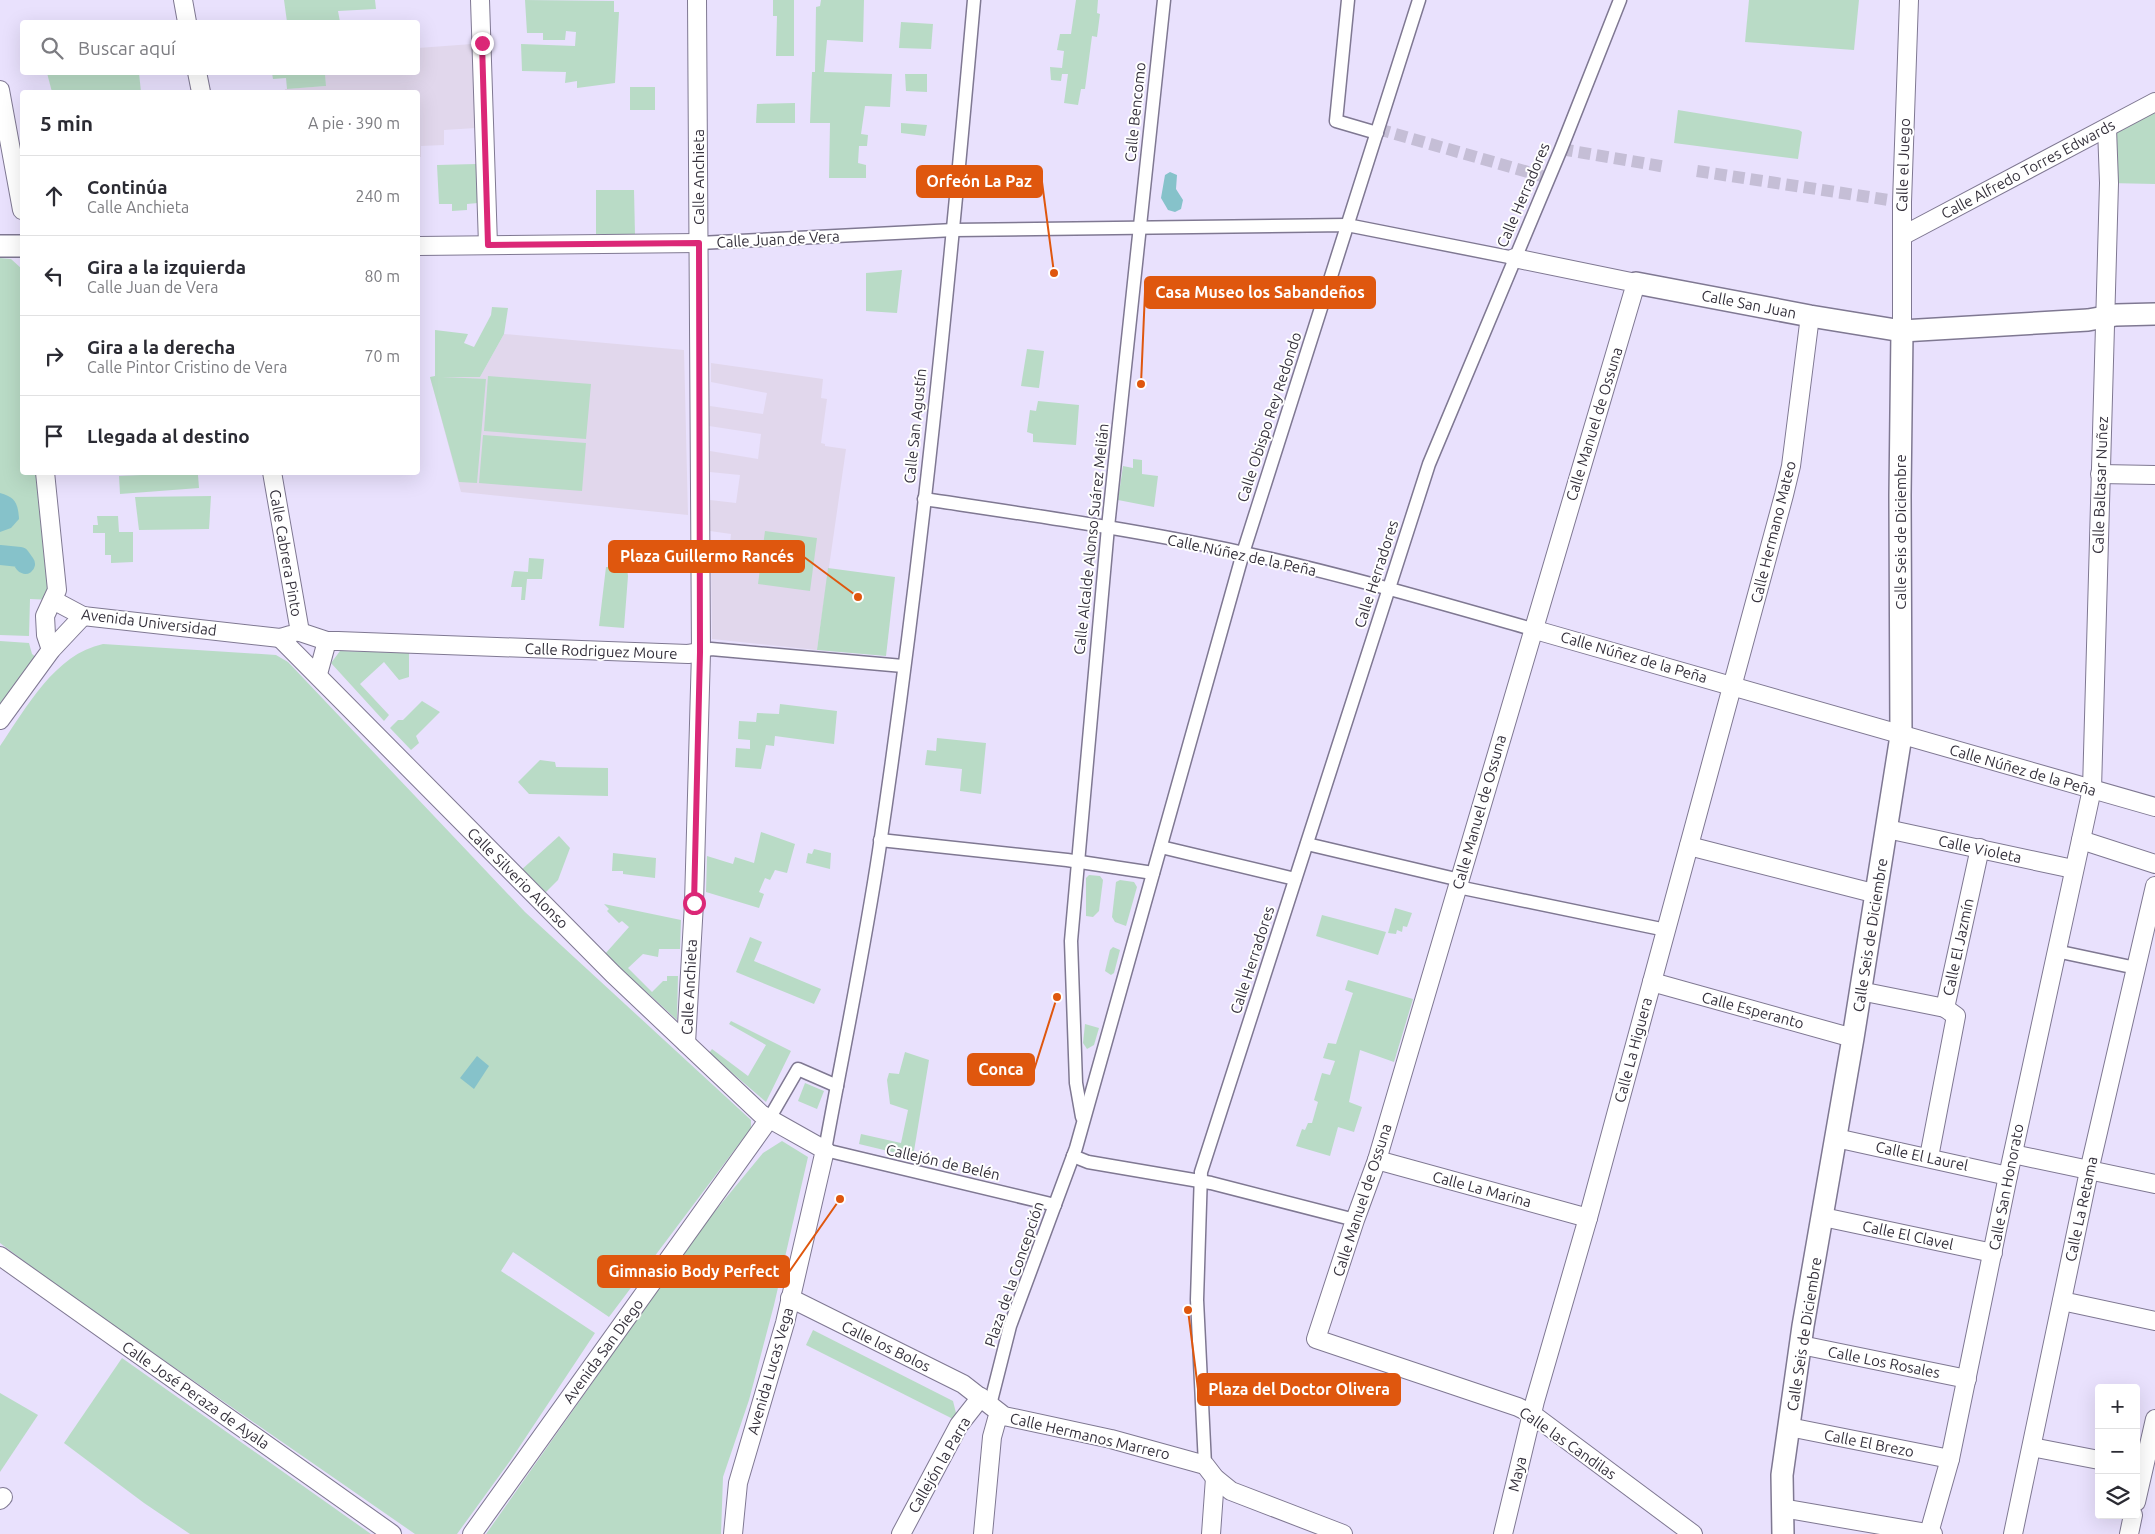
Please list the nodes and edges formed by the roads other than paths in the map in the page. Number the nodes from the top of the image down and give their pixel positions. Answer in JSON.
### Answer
{"nodes":[{"id":1,"x":183,"y":0,"type":"edge"},
{"id":2,"x":480,"y":0,"type":"edge"},
{"id":3,"x":697,"y":0,"type":"edge"},
{"id":4,"x":974,"y":0,"type":"edge"},
{"id":5,"x":1164,"y":0,"type":"edge"},
{"id":6,"x":1348,"y":0,"type":"edge"},
{"id":7,"x":1419,"y":0,"type":"edge"},
{"id":8,"x":1620,"y":0,"type":"edge"},
{"id":9,"x":1909,"y":0,"type":"edge"},
{"id":10,"x":187,"y":20,"type":"edge"},
{"id":11,"x":198,"y":75,"type":"edge"},
{"id":12,"x":0,"y":90,"type":"edge"},
{"id":13,"x":201,"y":90,"type":"edge"},
{"id":14,"x":2155,"y":102,"type":"edge"},
{"id":15,"x":2107,"y":128,"type":"junction"},
{"id":16,"x":1377,"y":133,"type":"junction"},
{"id":17,"x":20,"y":199,"type":"edge"},
{"id":18,"x":1347,"y":225,"type":"junction"},
{"id":19,"x":1139,"y":228,"type":"junction"},
{"id":20,"x":954,"y":230,"type":"junction"},
{"id":21,"x":1902,"y":236,"type":"junction"},
{"id":22,"x":699,"y":243,"type":"junction"},
{"id":23,"x":488,"y":245,"type":"junction"},
{"id":24,"x":0,"y":246,"type":"edge"},
{"id":25,"x":20,"y":246,"type":"edge"},
{"id":26,"x":420,"y":246,"type":"edge"},
{"id":27,"x":1514,"y":258,"type":"junction"},
{"id":28,"x":1636,"y":283,"type":"junction"},
{"id":29,"x":2155,"y":314,"type":"edge"},
{"id":30,"x":1810,"y":316,"type":"junction"},
{"id":31,"x":2105,"y":317,"type":"junction"},
{"id":32,"x":1902,"y":331,"type":"junction"},
{"id":33,"x":2100,"y":474,"type":"junction"},
{"id":34,"x":45,"y":475,"type":"edge"},
{"id":35,"x":273,"y":475,"type":"edge"},
{"id":36,"x":2155,"y":475,"type":"edge"},
{"id":37,"x":924,"y":499,"type":"junction"},
{"id":38,"x":1108,"y":527,"type":"junction"},
{"id":39,"x":1243,"y":553,"type":"junction"},
{"id":40,"x":1388,"y":588,"type":"junction"},
{"id":41,"x":53,"y":600,"type":"junction"},
{"id":42,"x":82,"y":616,"type":"junction"},
{"id":43,"x":1532,"y":629,"type":"junction"},
{"id":44,"x":300,"y":632,"type":"junction"},
{"id":45,"x":280,"y":638,"type":"junction"},
{"id":46,"x":327,"y":641,"type":"junction"},
{"id":47,"x":51,"y":650,"type":"junction"},
{"id":48,"x":700,"y":652,"type":"junction"},
{"id":49,"x":903,"y":666,"type":"junction"},
{"id":50,"x":318,"y":674,"type":"junction"},
{"id":51,"x":1733,"y":686,"type":"junction"},
{"id":52,"x":0,"y":720,"type":"edge"},
{"id":53,"x":1901,"y":736,"type":"junction"},
{"id":54,"x":2092,"y":789,"type":"junction"},
{"id":55,"x":2155,"y":807,"type":"edge"},
{"id":56,"x":1887,"y":829,"type":"junction"},
{"id":57,"x":880,"y":840,"type":"junction"},
{"id":58,"x":2081,"y":840,"type":"junction"},
{"id":59,"x":1307,"y":844,"type":"junction"},
{"id":60,"x":1689,"y":846,"type":"junction"},
{"id":61,"x":1161,"y":847,"type":"junction"},
{"id":62,"x":1980,"y":848,"type":"junction"},
{"id":63,"x":1074,"y":858,"type":"junction"},
{"id":64,"x":2155,"y":864,"type":"edge"},
{"id":65,"x":2073,"y":869,"type":"junction"},
{"id":66,"x":1153,"y":873,"type":"junction"},
{"id":67,"x":1295,"y":879,"type":"junction"},
{"id":68,"x":1459,"y":884,"type":"junction"},
{"id":69,"x":2155,"y":886,"type":"edge"},
{"id":70,"x":1877,"y":894,"type":"junction"},
{"id":71,"x":1666,"y":930,"type":"junction"},
{"id":72,"x":2056,"y":951,"type":"junction"},
{"id":73,"x":2136,"y":968,"type":"junction"},
{"id":74,"x":1652,"y":982,"type":"junction"},
{"id":75,"x":1860,"y":991,"type":"junction"},
{"id":76,"x":1945,"y":1008,"type":"junction"},
{"id":77,"x":1853,"y":1038,"type":"junction"},
{"id":78,"x":686,"y":1043,"type":"junction"},
{"id":79,"x":836,"y":1086,"type":"junction"},
{"id":80,"x":765,"y":1117,"type":"junction"},
{"id":81,"x":1083,"y":1122,"type":"junction"},
{"id":82,"x":1836,"y":1138,"type":"junction"},
{"id":83,"x":825,"y":1150,"type":"junction"},
{"id":84,"x":2013,"y":1154,"type":"junction"},
{"id":85,"x":1073,"y":1156,"type":"junction"},
{"id":86,"x":1929,"y":1157,"type":"junction"},
{"id":87,"x":1377,"y":1160,"type":"junction"},
{"id":88,"x":2089,"y":1171,"type":"junction"},
{"id":89,"x":2008,"y":1176,"type":"junction"},
{"id":90,"x":1204,"y":1179,"type":"junction"},
{"id":91,"x":2155,"y":1184,"type":"edge"},
{"id":92,"x":1055,"y":1205,"type":"junction"},
{"id":93,"x":1823,"y":1216,"type":"junction"},
{"id":94,"x":1588,"y":1218,"type":"junction"},
{"id":95,"x":1355,"y":1220,"type":"junction"},
{"id":96,"x":1993,"y":1253,"type":"junction"},
{"id":97,"x":0,"y":1256,"type":"edge"},
{"id":98,"x":790,"y":1298,"type":"junction"},
{"id":99,"x":2062,"y":1301,"type":"junction"},
{"id":100,"x":2155,"y":1320,"type":"edge"},
{"id":101,"x":1316,"y":1339,"type":"joint"},
{"id":102,"x":1801,"y":1345,"type":"junction"},
{"id":103,"x":1966,"y":1379,"type":"junction"},
{"id":104,"x":985,"y":1401,"type":"junction"},
{"id":105,"x":1532,"y":1414,"type":"junction"},
{"id":106,"x":1004,"y":1416,"type":"junction"},
{"id":107,"x":2155,"y":1419,"type":"edge"},
{"id":108,"x":1789,"y":1426,"type":"junction"},
{"id":109,"x":2032,"y":1447,"type":"junction"},
{"id":110,"x":1950,"y":1459,"type":"junction"},
{"id":111,"x":2095,"y":1459,"type":"edge"},
{"id":112,"x":2140,"y":1468,"type":"edge"},
{"id":113,"x":1210,"y":1471,"type":"junction"},
{"id":114,"x":1782,"y":1508,"type":"junction"},
{"id":115,"x":2132,"y":1519,"type":"edge"},
{"id":116,"x":392,"y":1534,"type":"edge"},
{"id":117,"x":472,"y":1534,"type":"edge"},
{"id":118,"x":733,"y":1534,"type":"edge"},
{"id":119,"x":901,"y":1534,"type":"edge"},
{"id":120,"x":982,"y":1534,"type":"edge"},
{"id":121,"x":1211,"y":1534,"type":"edge"},
{"id":122,"x":1343,"y":1534,"type":"edge"},
{"id":123,"x":1502,"y":1534,"type":"edge"},
{"id":124,"x":1693,"y":1534,"type":"edge"},
{"id":125,"x":1783,"y":1534,"type":"edge"},
{"id":126,"x":1931,"y":1534,"type":"edge"},
{"id":127,"x":2013,"y":1534,"type":"edge"},
{"id":128,"x":2129,"y":1534,"type":"edge"}],
"edges":[{"from":1,"to":10,"type":"street"},
{"from":2,"to":23,"type":"street"},
{"from":3,"to":22,"type":"street","name":"Calle Anchieta"},
{"from":4,"to":20,"type":"street","name":"Calle San Agustín"},
{"from":5,"to":19,"type":"street","name":"Calle Bencomo"},
{"from":6,"to":16,"type":"street"},
{"from":7,"to":16,"type":"street","name":"Calle Obispo Rey Redondo"},
{"from":8,"to":27,"type":"street","name":"Calle Herradores"},
{"from":9,"to":21,"type":"street","name":"Calle el Juego"},
{"from":11,"to":13,"type":"street"},
{"from":12,"to":17,"type":"street"},
{"from":14,"to":15,"type":"street","name":"Calle Alfredo Torres Edwards"},
{"from":15,"to":21,"type":"street","name":"Calle Alfredo Torres Edwards"},
{"from":15,"to":31,"type":"street","name":"Calle Baltasar Nuñez"},
{"from":16,"to":18,"type":"street","name":"Calle Obispo Rey Redondo"},
{"from":18,"to":19,"type":"street","name":"Calle San Juan"},
{"from":18,"to":27,"type":"street","name":"Calle San Juan"},
{"from":18,"to":39,"type":"street","name":"Calle Obispo Rey Redondo"},
{"from":19,"to":20,"type":"street","name":"Calle Juan de Vera"},
{"from":19,"to":38,"type":"street","name":"Calle Alcalde Alonso Suárez Melián"},
{"from":20,"to":22,"type":"street","name":"Calle Juan de Vera"},
{"from":20,"to":37,"type":"street","name":"Calle San Agustín"},
{"from":21,"to":32,"type":"street","name":"Calle el Juego"},
{"from":22,"to":23,"type":"street","name":"Calle Juan de Vera"},
{"from":22,"to":48,"type":"street","name":"Calle Anchieta"},
{"from":23,"to":26,"type":"street","name":"Calle Juan de Vera"},
{"from":24,"to":25,"type":"street"},
{"from":27,"to":28,"type":"street","name":"Calle San Juan"},
{"from":27,"to":40,"type":"street","name":"Calle Herradores"},
{"from":28,"to":30,"type":"street","name":"Calle San Juan"},
{"from":28,"to":43,"type":"street","name":"Calle Manuel de Ossuna"},
{"from":29,"to":31,"type":"street","name":"Calle San Juan"},
{"from":30,"to":32,"type":"street","name":"Calle San Juan"},
{"from":30,"to":51,"type":"street","name":"Calle Hermano Mateo"},
{"from":31,"to":32,"type":"street","name":"Calle San Juan"},
{"from":31,"to":33,"type":"street","name":"Calle Baltasar Nuñez"},
{"from":32,"to":53,"type":"street","name":"Calle Seis de Diciembre"},
{"from":33,"to":36,"type":"street"},
{"from":33,"to":54,"type":"street","name":"Calle Baltasar Nuñez"},
{"from":34,"to":41,"type":"street"},
{"from":35,"to":44,"type":"street","name":"Calle Cabrera Pinto"},
{"from":37,"to":38,"type":"street","name":"Calle Núñez de la Peña"},
{"from":37,"to":49,"type":"street","name":"Calle San Agustín"},
{"from":38,"to":39,"type":"street","name":"Calle Núñez de la Peña"},
{"from":38,"to":63,"type":"street","name":"Calle Alcalde Alonso Suárez Melián"},
{"from":39,"to":40,"type":"street","name":"Calle Núñez de la Peña"},
{"from":39,"to":61,"type":"street","name":"Calle Obispo Rey Redondo"},
{"from":40,"to":43,"type":"street","name":"Calle Núñez de la Peña"},
{"from":40,"to":59,"type":"street","name":"Calle Herradores"},
{"from":41,"to":42,"type":"street","name":"Avenida Universidad"},
{"from":41,"to":47,"type":"street"},
{"from":42,"to":45,"type":"street","name":"Avenida Universidad"},
{"from":42,"to":47,"type":"street"},
{"from":43,"to":51,"type":"street","name":"Calle Núñez de la Peña"},
{"from":43,"to":68,"type":"street","name":"Calle Manuel de Ossuna"},
{"from":44,"to":45,"type":"street","name":"Avenida Universidad"},
{"from":44,"to":46,"type":"street","name":"Calle Rodriguez Moure"},
{"from":45,"to":50,"type":"street","name":"Calle Silverio Alonso"},
{"from":46,"to":48,"type":"street","name":"Calle Rodriguez Moure"},
{"from":46,"to":50,"type":"street"},
{"from":47,"to":52,"type":"street"},
{"from":48,"to":49,"type":"street","name":"Calle Rodriguez Moure"},
{"from":48,"to":78,"type":"street","name":"Calle Anchieta"},
{"from":49,"to":57,"type":"street","name":"Calle San Agustín"},
{"from":50,"to":78,"type":"street","name":"Calle Silverio Alonso"},
{"from":51,"to":53,"type":"street","name":"Calle Núñez de la Peña"},
{"from":51,"to":60,"type":"street","name":"Calle La Higuera"},
{"from":53,"to":54,"type":"street","name":"Calle Núñez de la Peña"},
{"from":53,"to":56,"type":"street","name":"Calle Seis de Diciembre"},
{"from":54,"to":55,"type":"street","name":"Calle Núñez de la Peña"},
{"from":54,"to":58,"type":"street","name":"Calle Baltasar Nuñez"},
{"from":56,"to":62,"type":"street","name":"Calle Violeta"},
{"from":56,"to":70,"type":"street","name":"Calle Seis de Diciembre"},
{"from":57,"to":63,"type":"street"},
{"from":57,"to":79,"type":"street","name":"Calle San Agustín"},
{"from":58,"to":64,"type":"street"},
{"from":58,"to":65,"type":"street","name":"Calle San Honorato"},
{"from":59,"to":67,"type":"street","name":"Calle Herradores"},
{"from":59,"to":68,"type":"street"},
{"from":60,"to":70,"type":"street"},
{"from":60,"to":71,"type":"street","name":"Calle La Higuera"},
{"from":61,"to":66,"type":"street","name":"Plaza de la Concepción"},
{"from":61,"to":67,"type":"street"},
{"from":62,"to":65,"type":"street","name":"Calle Violeta"},
{"from":62,"to":76,"type":"street","name":"Calle El Jazmín"},
{"from":63,"to":66,"type":"street"},
{"from":63,"to":81,"type":"street","name":"Plaza de la Concepción"},
{"from":65,"to":72,"type":"street","name":"Calle San Honorato"},
{"from":66,"to":81,"type":"street","name":"Plaza de la Concepción"},
{"from":67,"to":90,"type":"street","name":"Calle Herradores"},
{"from":68,"to":71,"type":"street"},
{"from":68,"to":87,"type":"street","name":"Calle Manuel de Ossuna"},
{"from":69,"to":73,"type":"street","name":"Calle La Retama"},
{"from":70,"to":75,"type":"street","name":"Calle Seis de Diciembre"},
{"from":71,"to":74,"type":"street","name":"Calle La Higuera"},
{"from":72,"to":73,"type":"street"},
{"from":72,"to":84,"type":"street","name":"Calle San Honorato"},
{"from":73,"to":88,"type":"street","name":"Calle La Retama"},
{"from":74,"to":77,"type":"street","name":"Calle Esperanto"},
{"from":74,"to":94,"type":"street","name":"Calle La Higuera"},
{"from":75,"to":76,"type":"street"},
{"from":75,"to":77,"type":"street","name":"Calle Seis de Diciembre"},
{"from":76,"to":86,"type":"street","name":"Calle El Jazmín"},
{"from":77,"to":82,"type":"street","name":"Calle Seis de Diciembre"},
{"from":78,"to":80,"type":"street","name":"Calle Silverio Alonso"},
{"from":79,"to":80,"type":"street"},
{"from":79,"to":83,"type":"street","name":"Calle San Agustín"},
{"from":80,"to":83,"type":"street","name":"Calle Silverio Alonso"},
{"from":80,"to":117,"type":"street","name":"Avenida San Diego"},
{"from":81,"to":85,"type":"street","name":"Plaza de la Concepción"},
{"from":82,"to":86,"type":"street","name":"Calle El Laurel"},
{"from":82,"to":93,"type":"street","name":"Calle Seis de Diciembre"},
{"from":83,"to":92,"type":"street","name":"Callejón de Belén"},
{"from":83,"to":98,"type":"street","name":"Avenida Lucas Vega"},
{"from":84,"to":88,"type":"street"},
{"from":84,"to":89,"type":"street","name":"Calle San Honorato"},
{"from":85,"to":90,"type":"street"},
{"from":85,"to":92,"type":"street","name":"Plaza de la Concepción"},
{"from":86,"to":89,"type":"street","name":"Calle El Laurel"},
{"from":87,"to":94,"type":"street","name":"Calle La Marina"},
{"from":87,"to":95,"type":"street","name":"Calle Manuel de Ossuna"},
{"from":88,"to":91,"type":"street"},
{"from":88,"to":99,"type":"street","name":"Calle La Retama"},
{"from":89,"to":96,"type":"street","name":"Calle San Honorato"},
{"from":90,"to":95,"type":"street"},
{"from":90,"to":113,"type":"street","name":"Calle Herradores"},
{"from":92,"to":104,"type":"street","name":"Plaza de la Concepción"},
{"from":93,"to":96,"type":"street","name":"Calle El Clavel"},
{"from":93,"to":102,"type":"street","name":"Calle Seis de Diciembre"},
{"from":94,"to":105,"type":"street","name":"Calle La Higuera"},
{"from":95,"to":101,"type":"street","name":"Calle Manuel de Ossuna"},
{"from":96,"to":103,"type":"street","name":"Calle San Honorato"},
{"from":97,"to":116,"type":"street","name":"Calle José Peraza de Ayala"},
{"from":98,"to":104,"type":"street","name":"Calle los Bolos"},
{"from":98,"to":118,"type":"street","name":"Avenida Lucas Vega"},
{"from":99,"to":100,"type":"street"},
{"from":99,"to":109,"type":"street","name":"Calle La Retama"},
{"from":101,"to":105,"type":"street","name":"Calle las Candilas"},
{"from":102,"to":103,"type":"street","name":"Calle Los Rosales"},
{"from":102,"to":108,"type":"street","name":"Calle Seis de Diciembre"},
{"from":103,"to":110,"type":"street","name":"Calle San Honorato"},
{"from":104,"to":106,"type":"street","name":"Calle Hermanos Marrero"},
{"from":104,"to":119,"type":"street","name":"Callejón la Parra"},
{"from":105,"to":123,"type":"street","name":"Maya"},
{"from":105,"to":124,"type":"street","name":"Calle las Candilas"},
{"from":106,"to":113,"type":"street","name":"Calle Hermanos Marrero"},
{"from":106,"to":120,"type":"street"},
{"from":107,"to":112,"type":"street"},
{"from":108,"to":110,"type":"street","name":"Calle El Brezo"},
{"from":108,"to":114,"type":"street","name":"Calle Seis de Diciembre"},
{"from":109,"to":111,"type":"street"},
{"from":109,"to":127,"type":"street","name":"Calle La Retama"},
{"from":110,"to":126,"type":"street","name":"Calle San Honorato"},
{"from":113,"to":121,"type":"street"},
{"from":113,"to":122,"type":"street"},
{"from":114,"to":125,"type":"street","name":"Calle Seis de Diciembre"},
{"from":114,"to":126,"type":"street"},
{"from":115,"to":128,"type":"street"}]}
